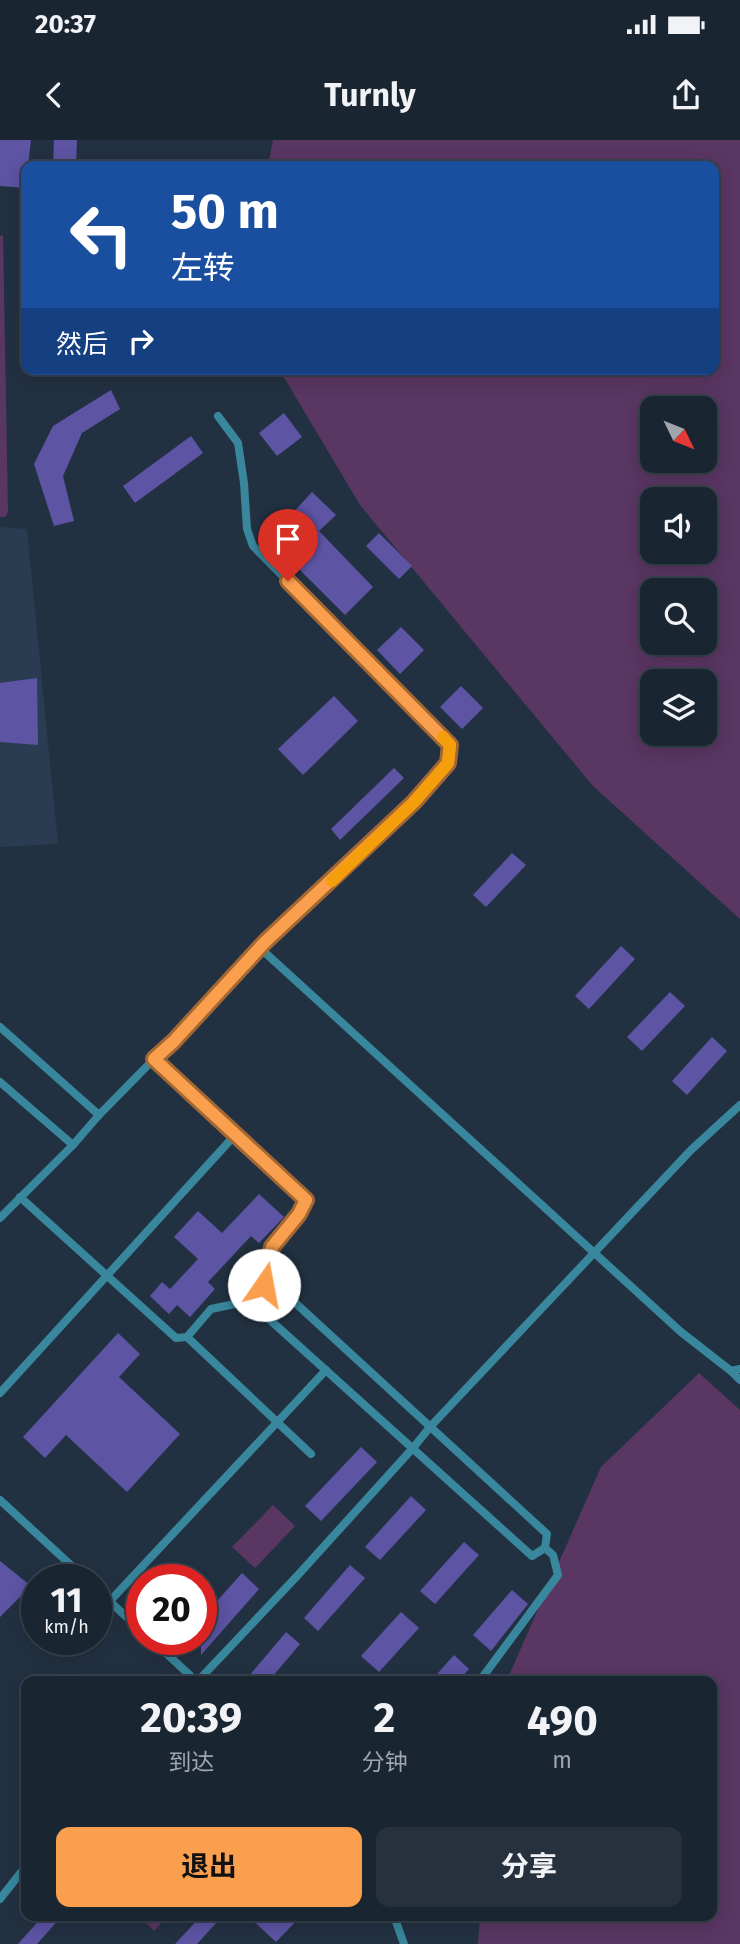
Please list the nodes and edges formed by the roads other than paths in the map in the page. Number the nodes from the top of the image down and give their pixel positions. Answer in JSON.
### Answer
{"nodes":[{"id":1,"x":218,"y":416,"type":"dead end"},
{"id":2,"x":260,"y":948,"type":"junction"},
{"id":3,"x":0,"y":1027,"type":"edge"},
{"id":4,"x":154,"y":1059,"type":"junction"},
{"id":5,"x":0,"y":1082,"type":"edge"},
{"id":6,"x":740,"y":1105,"type":"edge"},
{"id":7,"x":100,"y":1115,"type":"junction"},
{"id":8,"x":235,"y":1135,"type":"junction"},
{"id":9,"x":73,"y":1145,"type":"junction"},
{"id":10,"x":20,"y":1197,"type":"junction"},
{"id":11,"x":0,"y":1217,"type":"edge"},
{"id":12,"x":595,"y":1254,"type":"junction"},
{"id":13,"x":107,"y":1276,"type":"junction"},
{"id":14,"x":266,"y":1276,"type":"junction"},
{"id":15,"x":249,"y":1301,"type":"junction"},
{"id":16,"x":187,"y":1337,"type":"junction"},
{"id":17,"x":326,"y":1370,"type":"junction"},
{"id":18,"x":735,"y":1370,"type":"edge"},
{"id":19,"x":740,"y":1380,"type":"edge"},
{"id":20,"x":0,"y":1393,"type":"edge"},
{"id":21,"x":277,"y":1422,"type":"junction"},
{"id":22,"x":430,"y":1427,"type":"junction"},
{"id":23,"x":413,"y":1448,"type":"junction"},
{"id":24,"x":311,"y":1454,"type":"dead end"},
{"id":25,"x":0,"y":1500,"type":"edge"},
{"id":26,"x":545,"y":1548,"type":"junction"},
{"id":27,"x":70,"y":1564,"type":"edge"},
{"id":28,"x":112,"y":1599,"type":"edge"},
{"id":29,"x":112,"y":1603,"type":"edge"},
{"id":30,"x":126,"y":1616,"type":"edge"},
{"id":31,"x":168,"y":1655,"type":"edge"},
{"id":32,"x":191,"y":1676,"type":"edge"},
{"id":33,"x":203,"y":1676,"type":"edge"},
{"id":34,"x":483,"y":1676,"type":"edge"},
{"id":35,"x":21,"y":1872,"type":"edge"},
{"id":36,"x":0,"y":1899,"type":"edge"},
{"id":37,"x":396,"y":1921,"type":"edge"},
{"id":38,"x":404,"y":1944,"type":"edge"}],
"edges":[{"from":1,"to":2,"type":"lane"},
{"from":2,"to":4,"type":"lane"},
{"from":2,"to":12,"type":"lane"},
{"from":3,"to":7,"type":"lane"},
{"from":4,"to":7,"type":"lane"},
{"from":4,"to":8,"type":"lane"},
{"from":5,"to":9,"type":"lane"},
{"from":6,"to":12,"type":"lane"},
{"from":7,"to":9,"type":"lane"},
{"from":8,"to":13,"type":"lane"},
{"from":8,"to":14,"type":"lane"},
{"from":9,"to":10,"type":"lane"},
{"from":10,"to":11,"type":"lane"},
{"from":10,"to":13,"type":"lane"},
{"from":12,"to":18,"type":"lane"},
{"from":12,"to":22,"type":"lane"},
{"from":13,"to":16,"type":"lane"},
{"from":13,"to":20,"type":"lane"},
{"from":14,"to":15,"type":"lane"},
{"from":14,"to":22,"type":"lane"},
{"from":15,"to":16,"type":"lane"},
{"from":15,"to":17,"type":"lane"},
{"from":16,"to":21,"type":"lane"},
{"from":17,"to":21,"type":"lane"},
{"from":17,"to":23,"type":"lane"},
{"from":18,"to":19,"type":"lane"},
{"from":21,"to":24,"type":"lane"},
{"from":21,"to":28,"type":"lane"},
{"from":22,"to":23,"type":"lane"},
{"from":22,"to":26,"type":"lane"},
{"from":23,"to":26,"type":"lane"},
{"from":23,"to":33,"type":"lane"},
{"from":25,"to":27,"type":"lane"},
{"from":26,"to":34,"type":"lane"},
{"from":29,"to":30,"type":"lane"},
{"from":31,"to":32,"type":"lane"},
{"from":35,"to":36,"type":"lane"},
{"from":37,"to":38,"type":"lane"}]}
